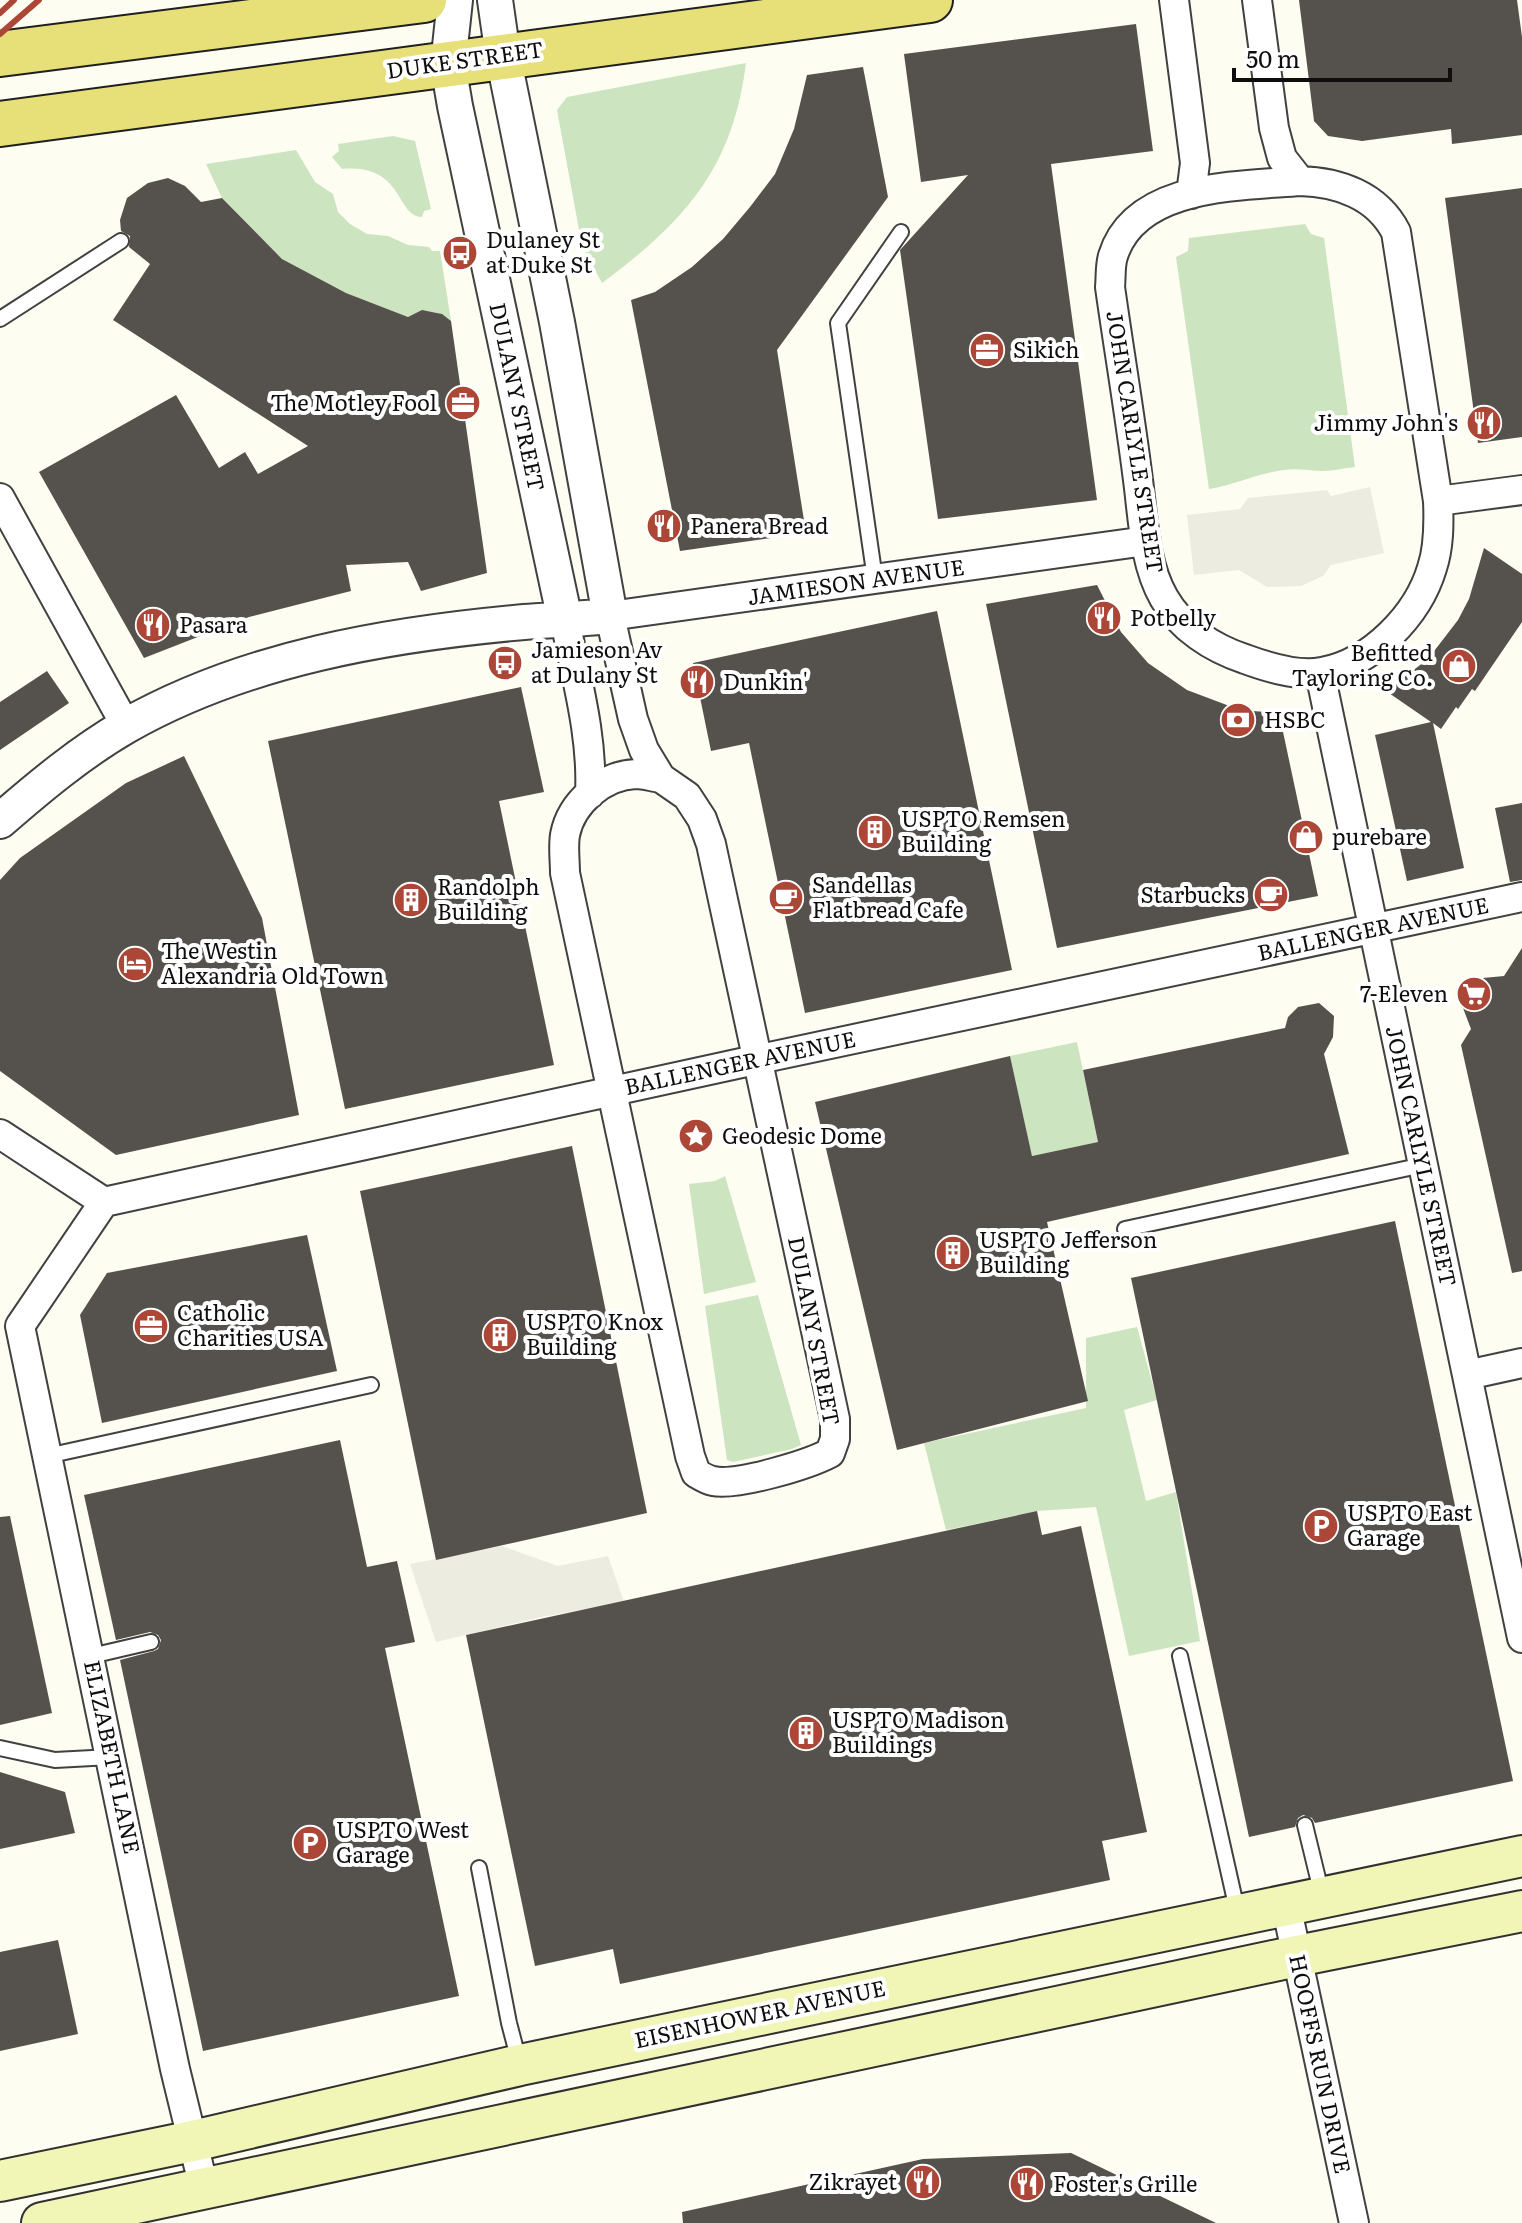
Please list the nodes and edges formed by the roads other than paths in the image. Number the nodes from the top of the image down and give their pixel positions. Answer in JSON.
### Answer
{"nodes":[{"id":1,"x":424,"y":0,"type":"edge"},
{"id":2,"x":455,"y":0,"type":"edge"},
{"id":3,"x":495,"y":0,"type":"edge"},
{"id":4,"x":930,"y":0,"type":"edge"},
{"id":5,"x":1174,"y":0,"type":"edge"},
{"id":6,"x":1257,"y":0,"type":"edge"},
{"id":7,"x":0,"y":54,"type":"edge"},
{"id":8,"x":503,"y":56,"type":"junction"},
{"id":9,"x":448,"y":65,"type":"junction"},
{"id":10,"x":0,"y":124,"type":"edge"},
{"id":11,"x":1300,"y":181,"type":"junction"},
{"id":12,"x":1191,"y":194,"type":"junction"},
{"id":13,"x":901,"y":232,"type":"dead end"},
{"id":14,"x":121,"y":241,"type":"dead end"},
{"id":15,"x":0,"y":319,"type":"edge"},
{"id":16,"x":1522,"y":490,"type":"edge"},
{"id":17,"x":1438,"y":501,"type":"junction"},
{"id":18,"x":3,"y":511,"type":"edge"},
{"id":19,"x":1146,"y":541,"type":"junction"},
{"id":20,"x":875,"y":579,"type":"junction"},
{"id":21,"x":610,"y":616,"type":"junction"},
{"id":22,"x":565,"y":620,"type":"junction"},
{"id":23,"x":1320,"y":673,"type":"junction"},
{"id":24,"x":126,"y":726,"type":"junction"},
{"id":25,"x":661,"y":778,"type":"junction"},
{"id":26,"x":590,"y":794,"type":"junction"},
{"id":27,"x":0,"y":821,"type":"edge"},
{"id":28,"x":1522,"y":897,"type":"edge"},
{"id":29,"x":1374,"y":929,"type":"junction"},
{"id":30,"x":755,"y":1060,"type":"junction"},
{"id":31,"x":611,"y":1091,"type":"junction"},
{"id":32,"x":0,"y":1134,"type":"edge"},
{"id":33,"x":1423,"y":1165,"type":"junction"},
{"id":34,"x":104,"y":1202,"type":"junction"},
{"id":35,"x":1125,"y":1229,"type":"dead end"},
{"id":36,"x":10,"y":1318,"type":"edge"},
{"id":37,"x":1522,"y":1363,"type":"edge"},
{"id":38,"x":1467,"y":1375,"type":"junction"},
{"id":39,"x":371,"y":1385,"type":"dead end"},
{"id":40,"x":47,"y":1456,"type":"junction"},
{"id":41,"x":1522,"y":1638,"type":"edge"},
{"id":42,"x":151,"y":1642,"type":"dead end"},
{"id":43,"x":91,"y":1656,"type":"junction"},
{"id":44,"x":1180,"y":1656,"type":"dead end"},
{"id":45,"x":0,"y":1748,"type":"edge"},
{"id":46,"x":111,"y":1757,"type":"junction"},
{"id":47,"x":1305,"y":1825,"type":"dead end"},
{"id":48,"x":1522,"y":1856,"type":"edge"},
{"id":49,"x":479,"y":1868,"type":"dead end"},
{"id":50,"x":1304,"y":1901,"type":"junction"},
{"id":51,"x":1522,"y":1911,"type":"edge"},
{"id":52,"x":1238,"y":1914,"type":"junction"},
{"id":53,"x":1297,"y":1956,"type":"junction"},
{"id":54,"x":520,"y":2065,"type":"junction"},
{"id":55,"x":193,"y":2141,"type":"junction"},
{"id":56,"x":0,"y":2181,"type":"edge"},
{"id":57,"x":204,"y":2188,"type":"junction"},
{"id":58,"x":42,"y":2223,"type":"edge"},
{"id":59,"x":1354,"y":2223,"type":"edge"}],
"edges":[{"from":1,"to":7,"type":"main road"},
{"from":2,"to":9,"type":"street","name":"DULANY STREET"},
{"from":3,"to":8,"type":"street","name":"DULANY STREET"},
{"from":4,"to":8,"type":"main road","name":"DUKE STREET"},
{"from":5,"to":12,"type":"street"},
{"from":6,"to":11,"type":"street"},
{"from":8,"to":9,"type":"main road","name":"DUKE STREET"},
{"from":8,"to":21,"type":"street","name":"DULANY STREET"},
{"from":9,"to":10,"type":"main road","name":"DUKE STREET"},
{"from":9,"to":22,"type":"street","name":"DULANY STREET"},
{"from":11,"to":12,"type":"street","name":"JOHN CARLYLE STREET"},
{"from":11,"to":17,"type":"street","name":"JOHN CARLYLE STREET"},
{"from":12,"to":19,"type":"street","name":"JOHN CARLYLE STREET"},
{"from":13,"to":20,"type":"lane"},
{"from":14,"to":15,"type":"lane"},
{"from":16,"to":17,"type":"street"},
{"from":17,"to":23,"type":"street","name":"JOHN CARLYLE STREET"},
{"from":18,"to":24,"type":"street"},
{"from":19,"to":20,"type":"street","name":"JAMIESON AVENUE"},
{"from":19,"to":23,"type":"street","name":"JOHN CARLYLE STREET"},
{"from":20,"to":21,"type":"street","name":"JAMIESON AVENUE"},
{"from":21,"to":22,"type":"street","name":"JAMIESON AVENUE"},
{"from":21,"to":25,"type":"street","name":"DULANY STREET"},
{"from":22,"to":24,"type":"street","name":"JAMIESON AVENUE"},
{"from":22,"to":26,"type":"street","name":"DULANY STREET"},
{"from":23,"to":29,"type":"street","name":"JOHN CARLYLE STREET"},
{"from":24,"to":27,"type":"street","name":"JAMIESON AVENUE"},
{"from":25,"to":26,"type":"street","name":"DULANY STREET"},
{"from":25,"to":30,"type":"street","name":"DULANY STREET"},
{"from":26,"to":31,"type":"street","name":"DULANY STREET"},
{"from":28,"to":29,"type":"street","name":"BALLENGER AVENUE"},
{"from":29,"to":30,"type":"street","name":"BALLENGER AVENUE"},
{"from":29,"to":33,"type":"street","name":"JOHN CARLYLE STREET"},
{"from":30,"to":31,"type":"street","name":"BALLENGER AVENUE"},
{"from":30,"to":31,"type":"street","name":"DULANY STREET"},
{"from":31,"to":34,"type":"street","name":"BALLENGER AVENUE"},
{"from":32,"to":34,"type":"street"},
{"from":33,"to":35,"type":"lane"},
{"from":33,"to":38,"type":"street","name":"JOHN CARLYLE STREET"},
{"from":34,"to":36,"type":"street"},
{"from":36,"to":40,"type":"street","name":"ELIZABETH LANE"},
{"from":37,"to":38,"type":"street"},
{"from":38,"to":41,"type":"street","name":"JOHN CARLYLE STREET"},
{"from":39,"to":40,"type":"lane"},
{"from":40,"to":43,"type":"street","name":"ELIZABETH LANE"},
{"from":42,"to":43,"type":"lane"},
{"from":43,"to":46,"type":"street","name":"ELIZABETH LANE"},
{"from":44,"to":52,"type":"lane"},
{"from":45,"to":46,"type":"lane"},
{"from":46,"to":55,"type":"street","name":"ELIZABETH LANE"},
{"from":47,"to":50,"type":"lane"},
{"from":48,"to":50,"type":"main road","name":"EISENHOWER AVENUE"},
{"from":49,"to":54,"type":"lane"},
{"from":50,"to":52,"type":"main road","name":"EISENHOWER AVENUE"},
{"from":50,"to":53,"type":"street","name":"HOOFFS RUN DRIVE"},
{"from":51,"to":53,"type":"main road"},
{"from":52,"to":54,"type":"main road","name":"EISENHOWER AVENUE"},
{"from":53,"to":57,"type":"main road"},
{"from":53,"to":59,"type":"street","name":"HOOFFS RUN DRIVE"},
{"from":54,"to":55,"type":"main road","name":"EISENHOWER AVENUE"},
{"from":55,"to":56,"type":"main road","name":"EISENHOWER AVENUE"},
{"from":55,"to":57,"type":"street","name":"ELIZABETH LANE"},
{"from":57,"to":58,"type":"main road"}]}
